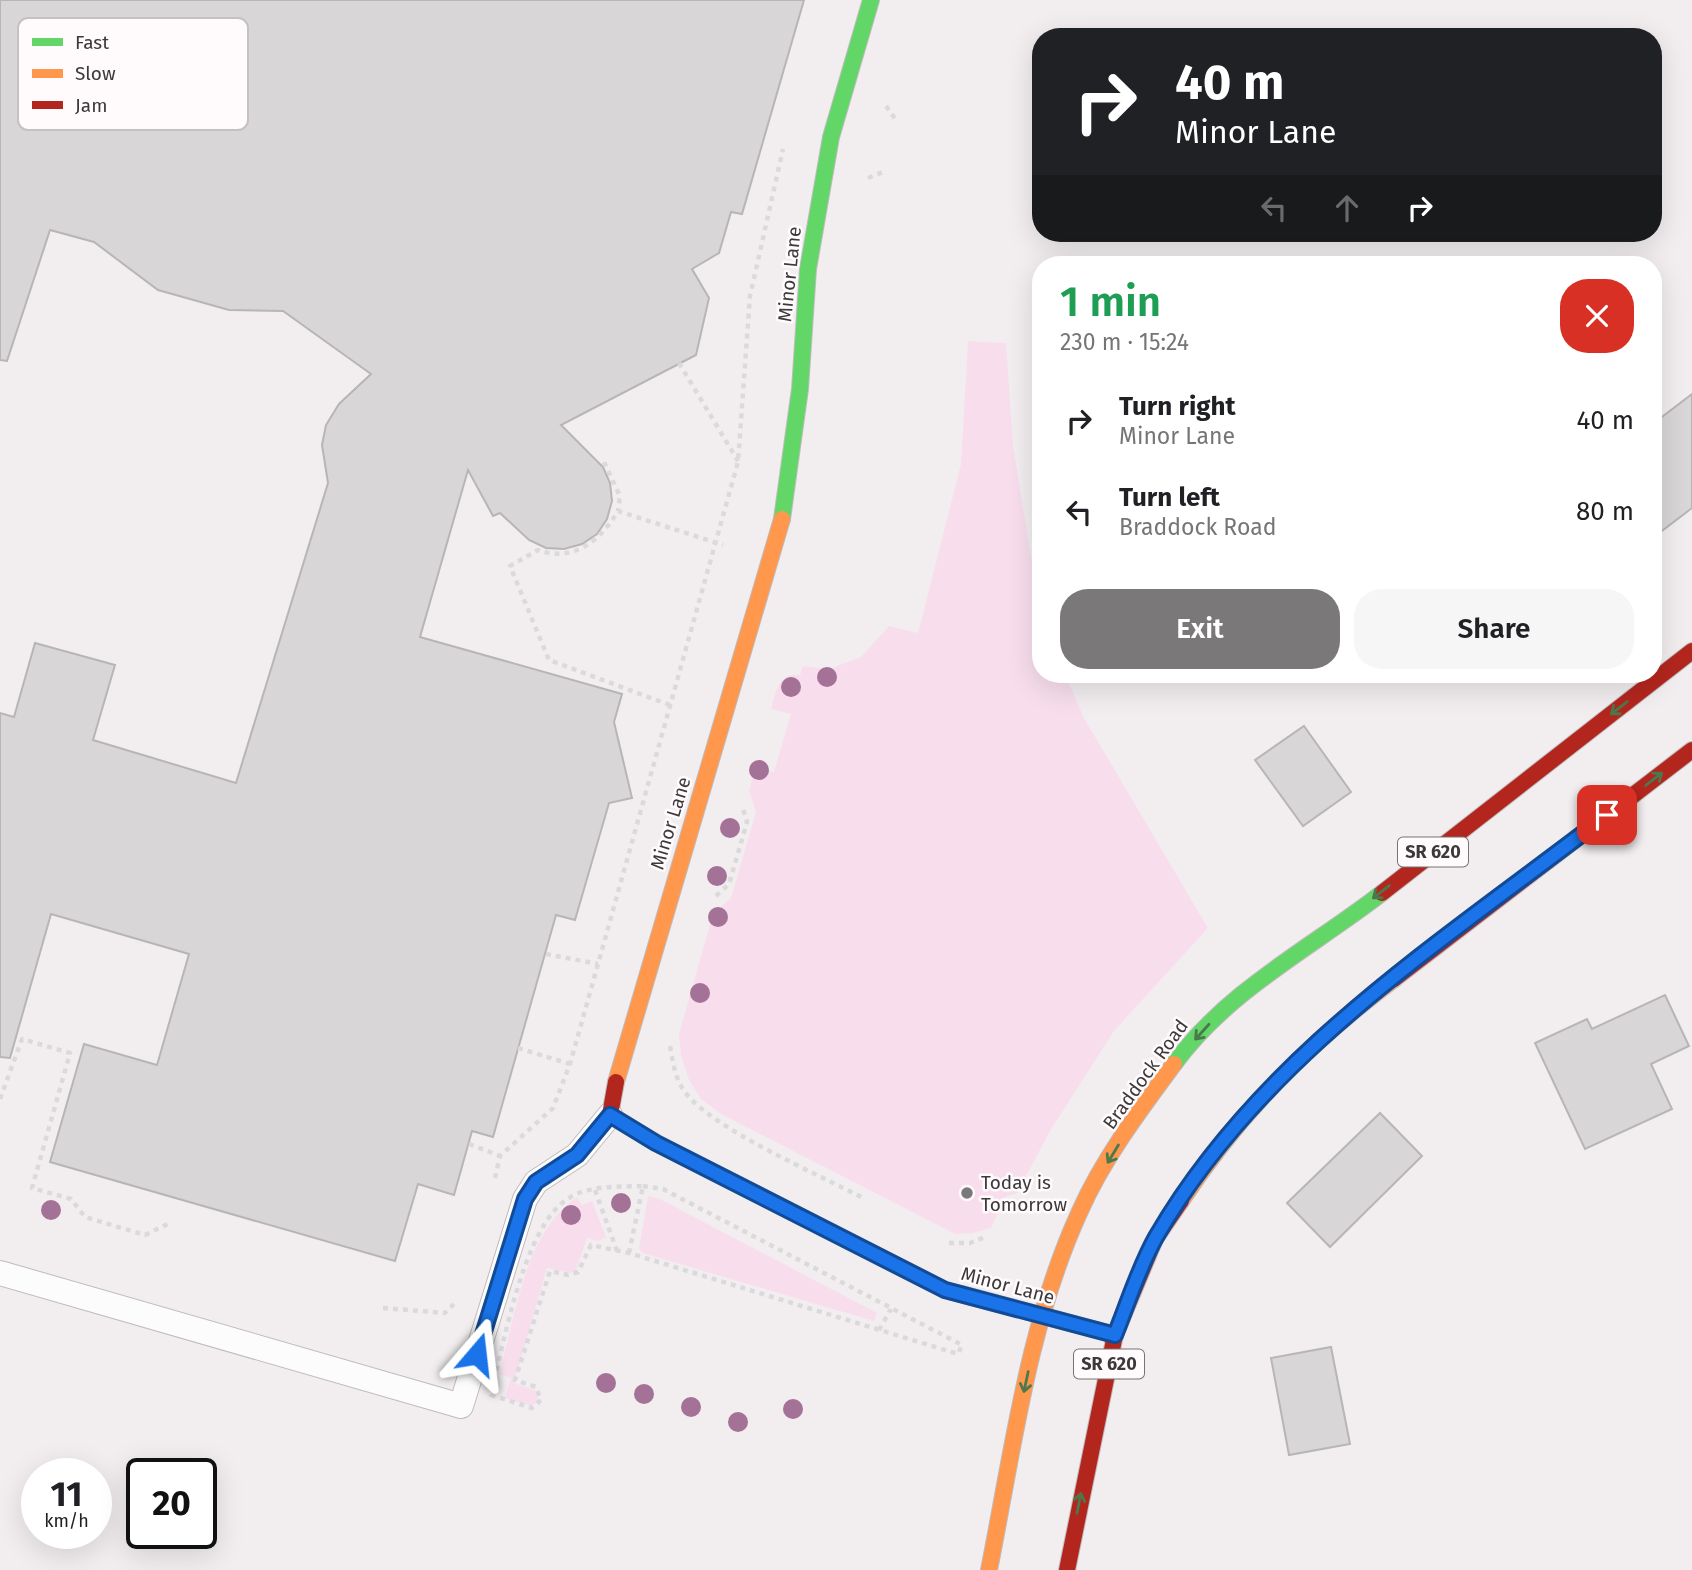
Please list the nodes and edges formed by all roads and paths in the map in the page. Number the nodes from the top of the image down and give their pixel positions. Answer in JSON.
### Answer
{"nodes":[{"id":1,"x":871,"y":0,"type":"edge"},
{"id":2,"x":774,"y":183,"type":"dead end"},
{"id":3,"x":679,"y":363,"type":"dead end"},
{"id":4,"x":604,"y":462,"type":"dead end"},
{"id":5,"x":738,"y":462,"type":"junction"},
{"id":6,"x":618,"y":511,"type":"junction"},
{"id":7,"x":716,"y":542,"type":"junction"},
{"id":8,"x":723,"y":545,"type":"dead end"},
{"id":9,"x":1692,"y":651,"type":"edge"},
{"id":10,"x":1662,"y":674,"type":"edge"},
{"id":11,"x":1651,"y":683,"type":"edge"},
{"id":12,"x":670,"y":705,"type":"junction"},
{"id":13,"x":1692,"y":750,"type":"edge"},
{"id":14,"x":738,"y":795,"type":"dead end"},
{"id":15,"x":710,"y":901,"type":"dead end"},
{"id":16,"x":546,"y":954,"type":"dead end"},
{"id":17,"x":598,"y":964,"type":"junction"},
{"id":18,"x":671,"y":1036,"type":"dead end"},
{"id":19,"x":518,"y":1048,"type":"dead end"},
{"id":20,"x":0,"y":1099,"type":"edge"},
{"id":21,"x":610,"y":1115,"type":"junction"},
{"id":22,"x":469,"y":1144,"type":"dead end"},
{"id":23,"x":500,"y":1156,"type":"dead end"},
{"id":24,"x":595,"y":1190,"type":"junction"},
{"id":25,"x":866,"y":1199,"type":"dead end"},
{"id":26,"x":173,"y":1222,"type":"dead end"},
{"id":27,"x":938,"y":1237,"type":"dead end"},
{"id":28,"x":985,"y":1237,"type":"dead end"},
{"id":29,"x":617,"y":1251,"type":"junction"},
{"id":30,"x":629,"y":1253,"type":"junction"},
{"id":31,"x":0,"y":1273,"type":"edge"},
{"id":32,"x":891,"y":1308,"type":"dead end"},
{"id":33,"x":1040,"y":1315,"type":"junction"},
{"id":34,"x":879,"y":1330,"type":"junction"},
{"id":35,"x":1115,"y":1335,"type":"junction"},
{"id":36,"x":962,"y":1345,"type":"dead end"},
{"id":37,"x":989,"y":1570,"type":"edge"},
{"id":38,"x":1067,"y":1570,"type":"edge"}],
"edges":[{"from":1,"to":21,"type":"main road","name":"Minor Lane"},
{"from":2,"to":5,"type":"path"},
{"from":3,"to":5,"type":"path"},
{"from":4,"to":6,"type":"path"},
{"from":5,"to":7,"type":"path"},
{"from":6,"to":7,"type":"path"},
{"from":6,"to":12,"type":"path"},
{"from":7,"to":8,"type":"path"},
{"from":7,"to":12,"type":"path"},
{"from":9,"to":10,"type":"main road","name":"Braddock Road","number":"SR 620","one_way":true},
{"from":11,"to":33,"type":"main road","name":"Braddock Road","number":"SR 620","one_way":true},
{"from":12,"to":17,"type":"path"},
{"from":35,"to":13,"type":"main road","number":"SR 620","one_way":true},
{"from":14,"to":15,"type":"path"},
{"from":16,"to":17,"type":"path"},
{"from":17,"to":19,"type":"path"},
{"from":18,"to":25,"type":"path"},
{"from":20,"to":26,"type":"path"},
{"from":21,"to":31,"type":"lane"},
{"from":21,"to":33,"type":"main road","name":"Minor Lane"},
{"from":22,"to":23,"type":"path"},
{"from":24,"to":29,"type":"path"},
{"from":24,"to":29,"type":"path"},
{"from":24,"to":30,"type":"path"},
{"from":27,"to":28,"type":"path"},
{"from":29,"to":30,"type":"path"},
{"from":30,"to":34,"type":"path"},
{"from":32,"to":34,"type":"path"},
{"from":33,"to":35,"type":"main road","name":"Minor Lane"},
{"from":33,"to":37,"type":"main road","name":"Braddock Road","number":"SR 620","one_way":true},
{"from":34,"to":36,"type":"path"},
{"from":38,"to":35,"type":"main road","number":"SR 620","one_way":true}]}
